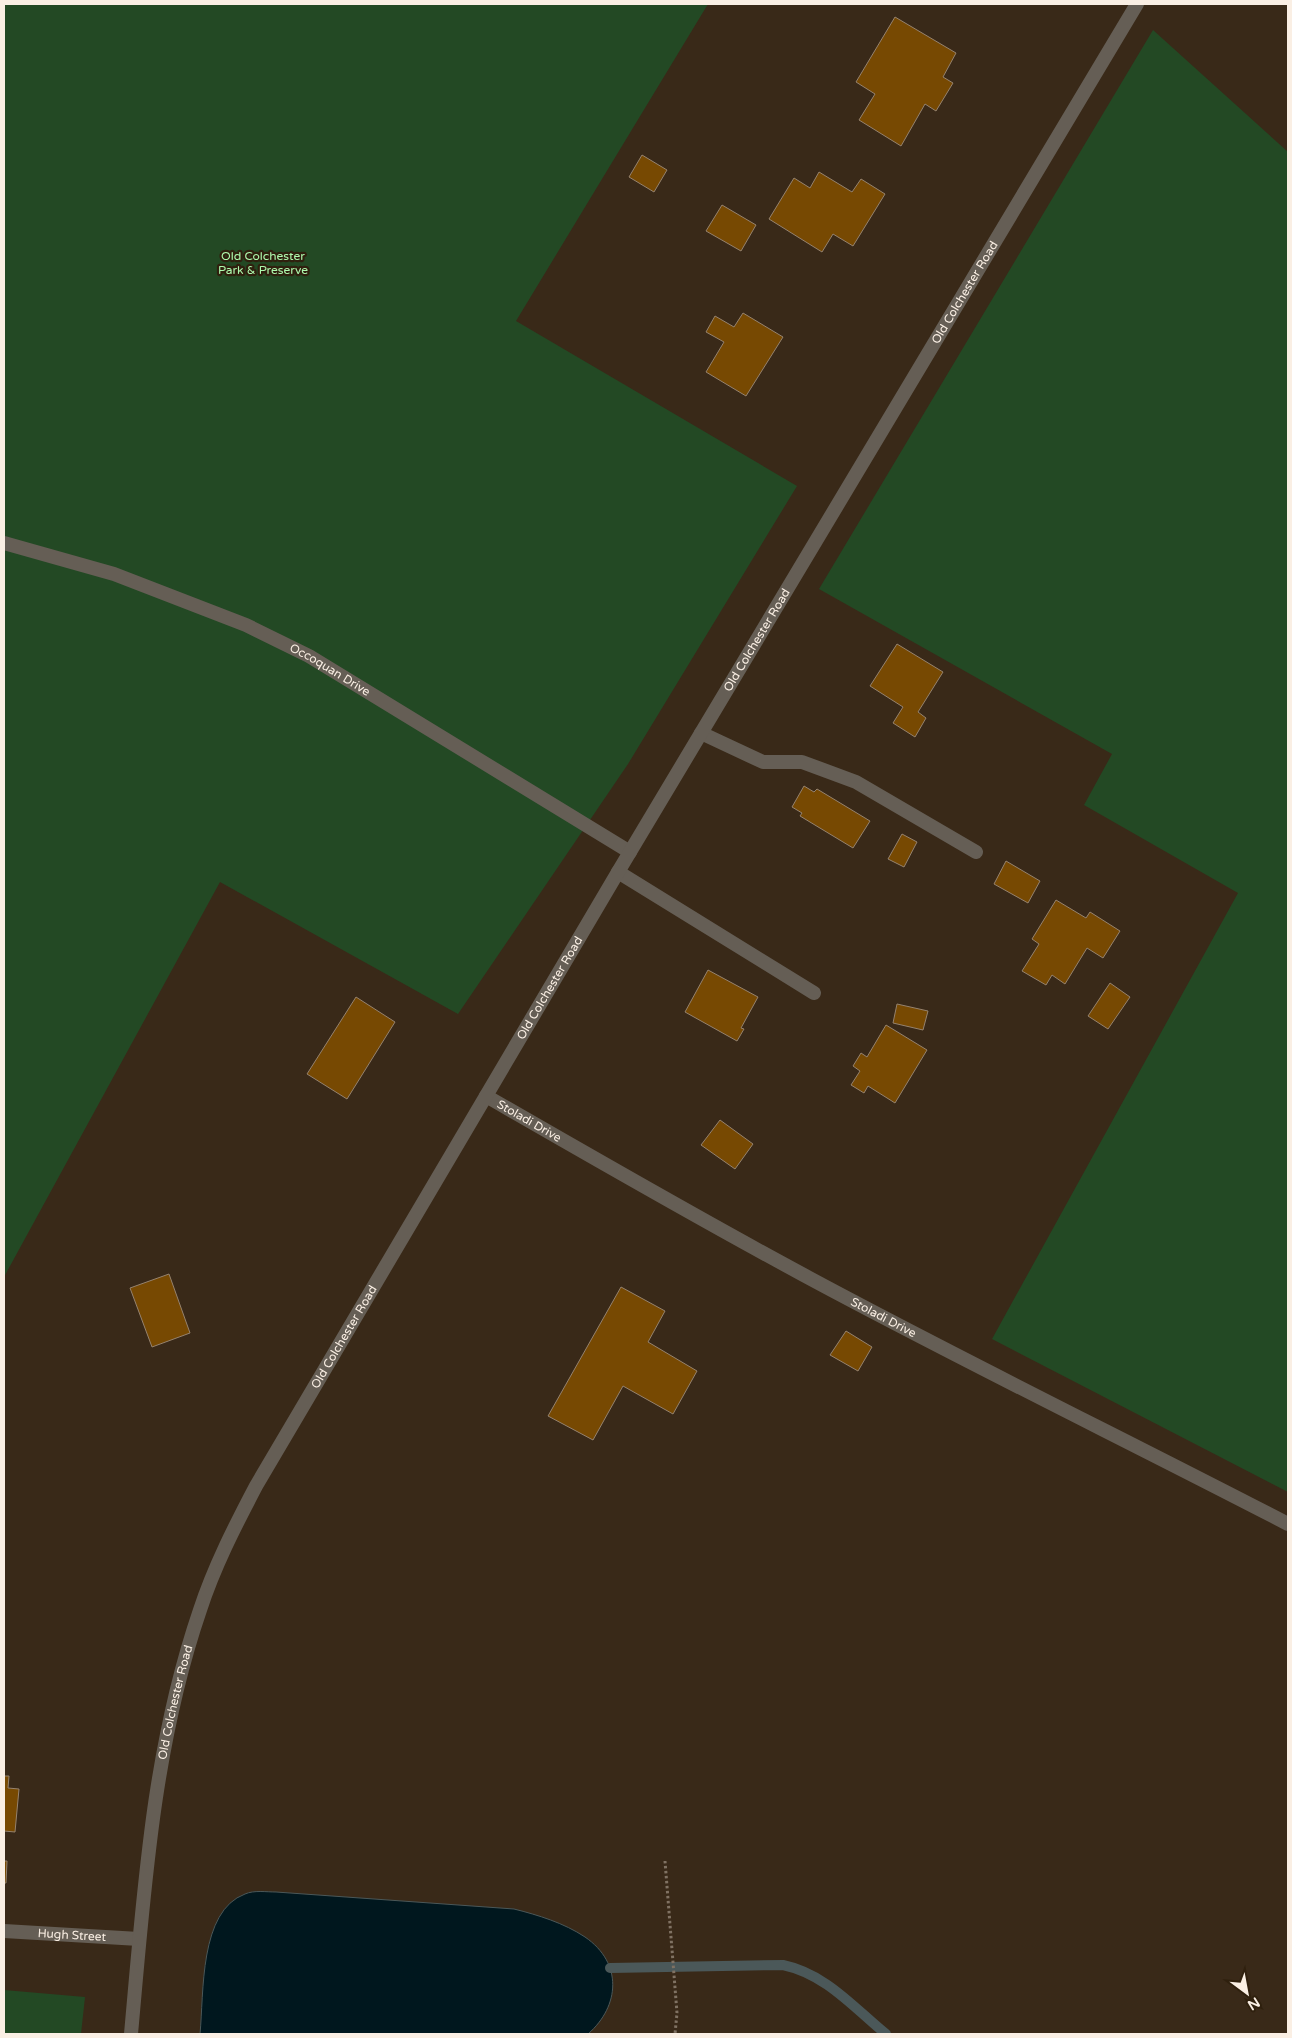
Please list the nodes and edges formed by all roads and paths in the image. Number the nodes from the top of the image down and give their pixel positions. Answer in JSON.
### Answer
{"nodes":[{"id":1,"x":1137,"y":4,"type":"edge"},
{"id":2,"x":4,"y":543,"type":"edge"},
{"id":3,"x":701,"y":733,"type":"junction"},
{"id":4,"x":630,"y":852,"type":"junction"},
{"id":5,"x":976,"y":852,"type":"dead end"},
{"id":6,"x":618,"y":872,"type":"junction"},
{"id":7,"x":814,"y":993,"type":"dead end"},
{"id":8,"x":486,"y":1096,"type":"junction"},
{"id":9,"x":1288,"y":1524,"type":"edge"},
{"id":10,"x":665,"y":1861,"type":"dead end"},
{"id":11,"x":4,"y":1931,"type":"edge"},
{"id":12,"x":140,"y":1939,"type":"junction"},
{"id":13,"x":131,"y":2034,"type":"edge"},
{"id":14,"x":675,"y":2034,"type":"edge"}],
"edges":[{"from":1,"to":3,"type":"street","name":"Old Colchester Road"},
{"from":2,"to":4,"type":"street","name":"Occoquan Drive"},
{"from":3,"to":4,"type":"street","name":"Old Colchester Road"},
{"from":3,"to":5,"type":"street"},
{"from":4,"to":6,"type":"street","name":"Old Colchester Road"},
{"from":6,"to":7,"type":"street"},
{"from":6,"to":8,"type":"street","name":"Old Colchester Road"},
{"from":8,"to":9,"type":"street","name":"Stoladi Drive"},
{"from":8,"to":12,"type":"street","name":"Old Colchester Road"},
{"from":10,"to":14,"type":"path"},
{"from":11,"to":12,"type":"street","name":"Hugh Street"},
{"from":12,"to":13,"type":"street","name":"Old Colchester Road"}]}
